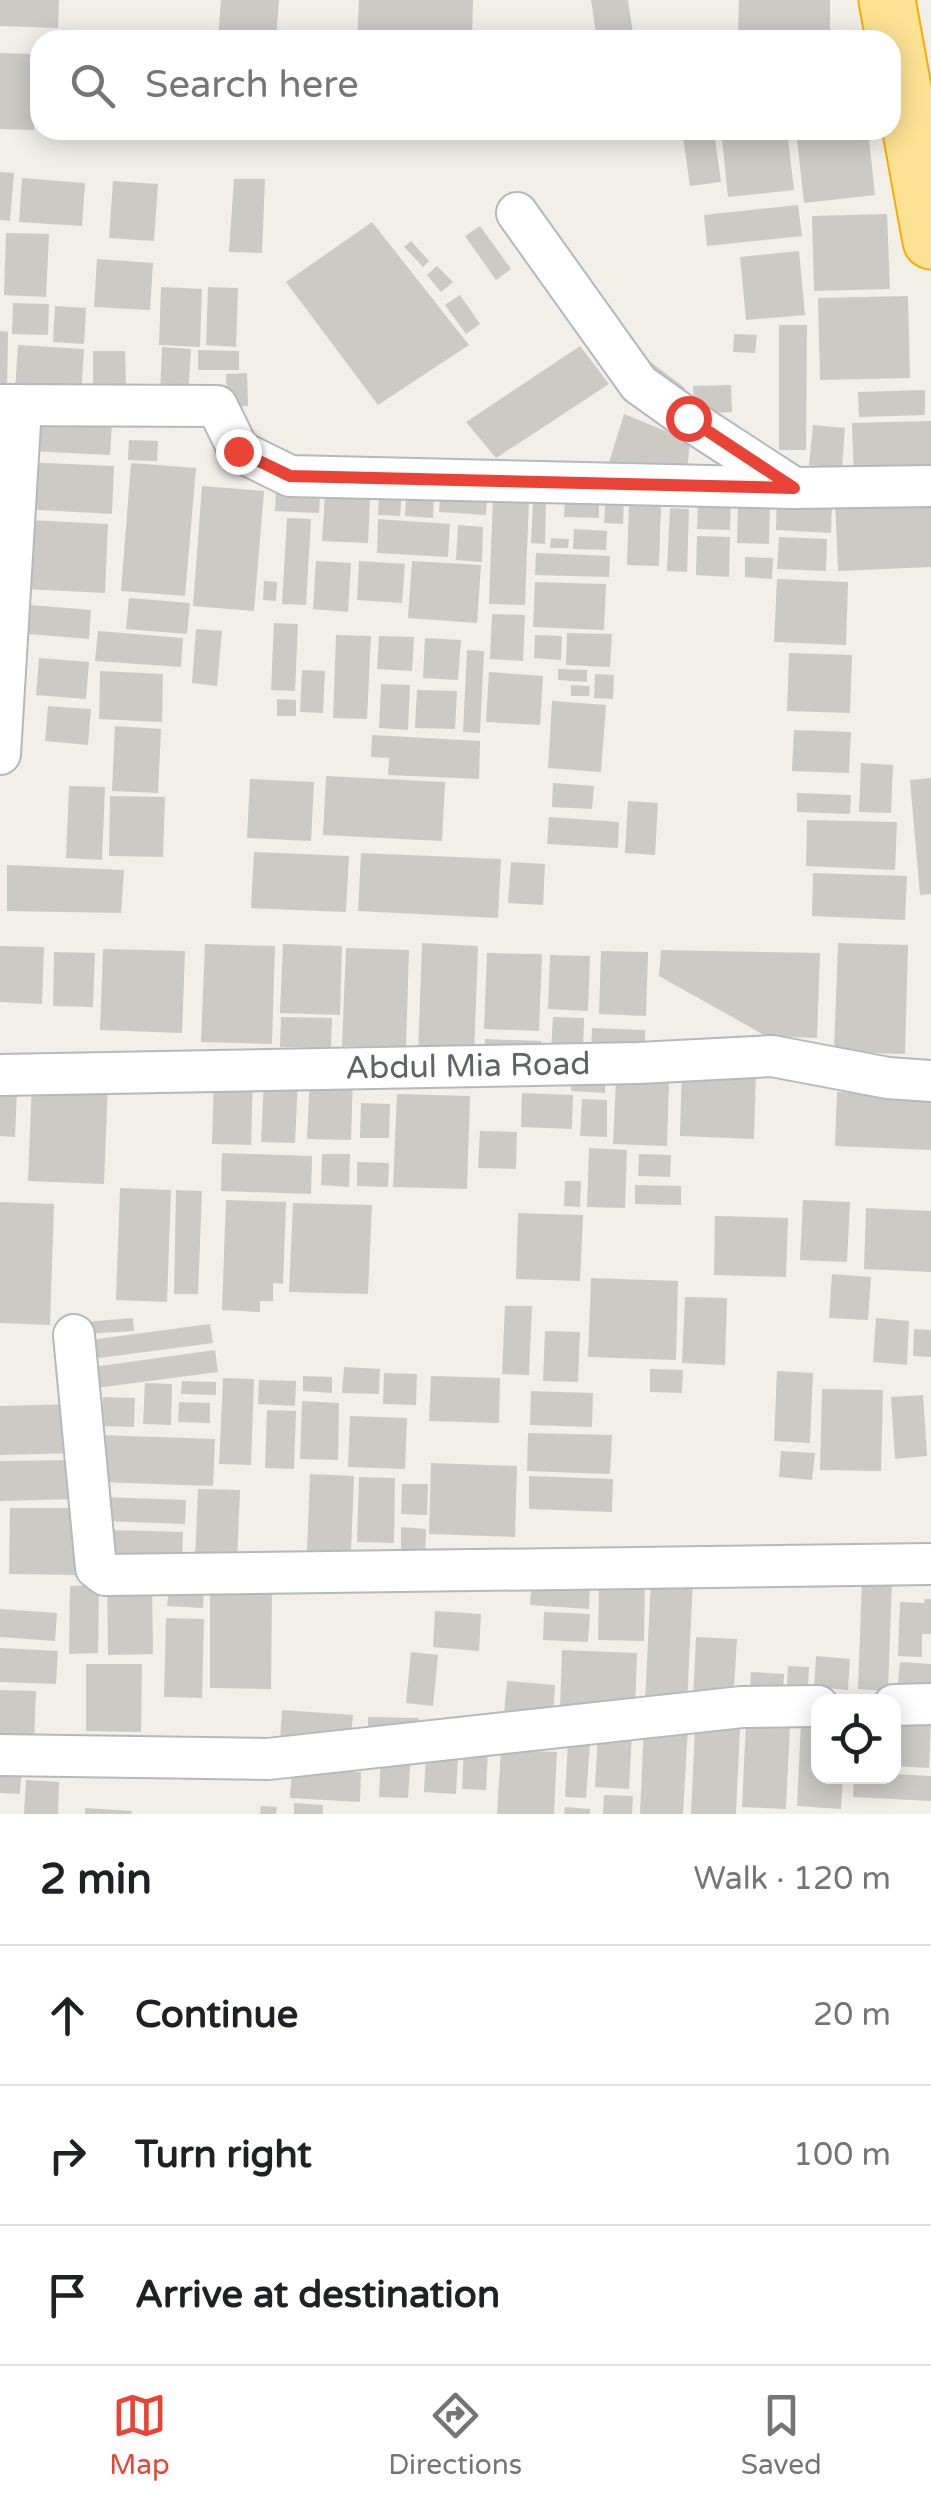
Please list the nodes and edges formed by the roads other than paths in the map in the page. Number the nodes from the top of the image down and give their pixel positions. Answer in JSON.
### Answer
{"nodes":[{"id":1,"x":887,"y":0,"type":"edge"},
{"id":2,"x":892,"y":30,"type":"edge"},
{"id":3,"x":901,"y":77,"type":"edge"},
{"id":4,"x":517,"y":214,"type":"dead end"},
{"id":5,"x":931,"y":241,"type":"edge"},
{"id":6,"x":11,"y":406,"type":"edge"},
{"id":7,"x":931,"y":486,"type":"edge"},
{"id":8,"x":794,"y":488,"type":"junction"},
{"id":9,"x":0,"y":754,"type":"edge"},
{"id":10,"x":0,"y":1075,"type":"edge"},
{"id":11,"x":931,"y":1080,"type":"edge"},
{"id":12,"x":74,"y":1335,"type":"dead end"},
{"id":13,"x":931,"y":1564,"type":"edge"},
{"id":14,"x":931,"y":1704,"type":"edge"},
{"id":15,"x":901,"y":1705,"type":"edge"},
{"id":16,"x":811,"y":1706,"type":"edge"},
{"id":17,"x":0,"y":1755,"type":"edge"}],
"edges":[{"from":1,"to":2,"type":"highway"},
{"from":3,"to":5,"type":"highway"},
{"from":4,"to":8,"type":"street"},
{"from":6,"to":8,"type":"street"},
{"from":6,"to":9,"type":"street"},
{"from":7,"to":8,"type":"street"},
{"from":10,"to":11,"type":"street","name":"Abdul Mia Road"},
{"from":12,"to":13,"type":"street"},
{"from":14,"to":15,"type":"street"},
{"from":16,"to":17,"type":"street"}]}
